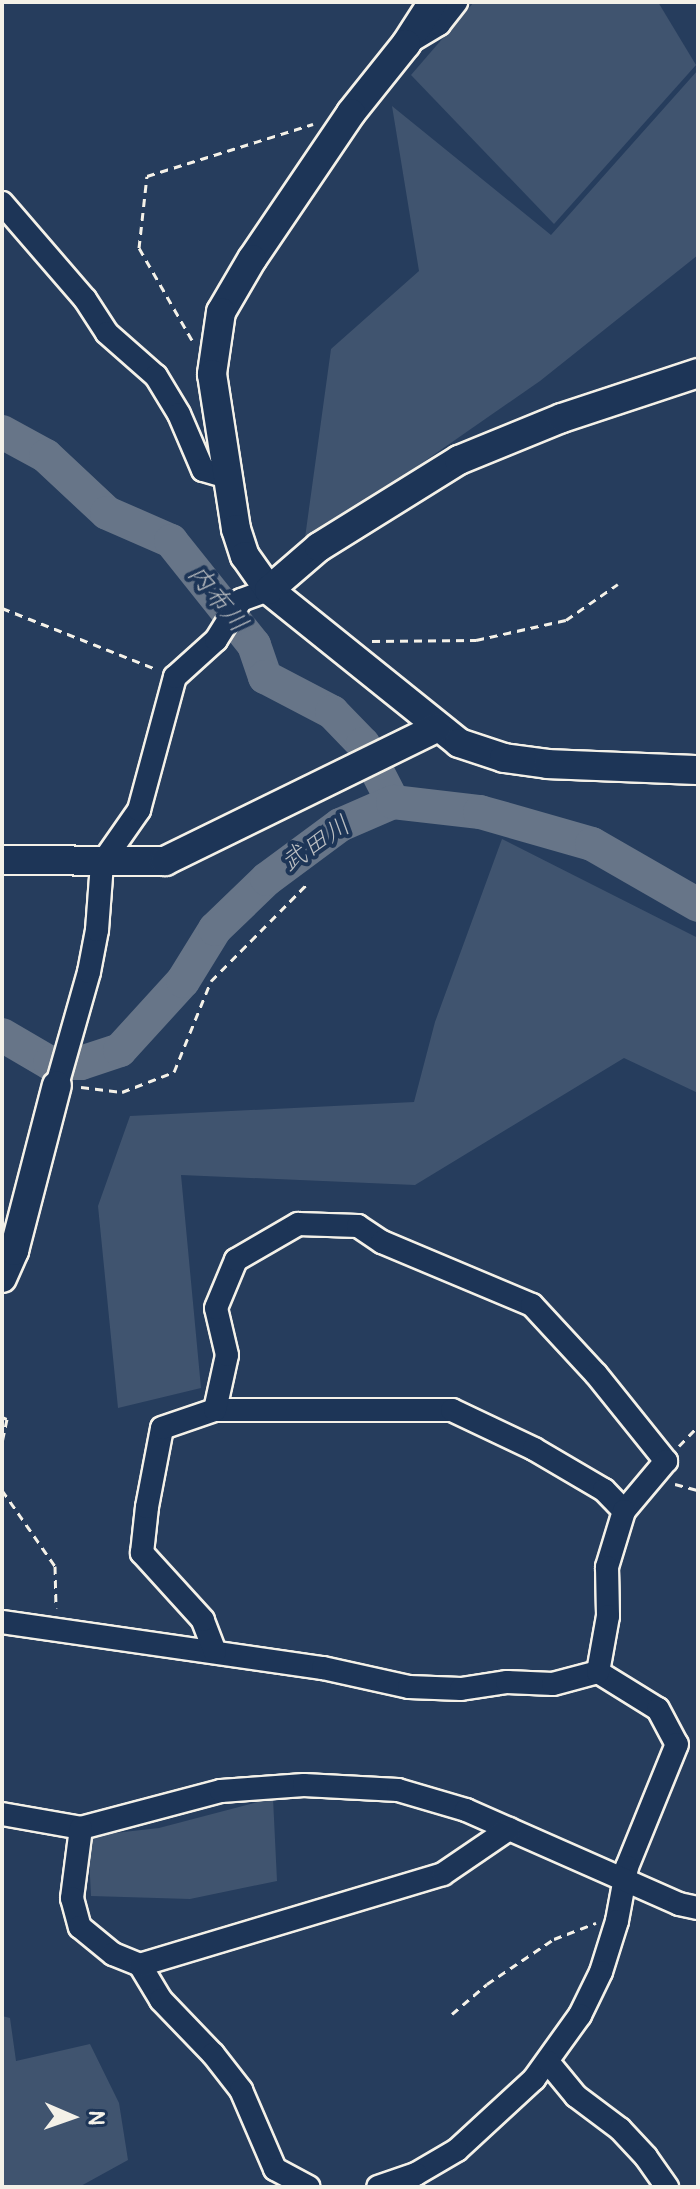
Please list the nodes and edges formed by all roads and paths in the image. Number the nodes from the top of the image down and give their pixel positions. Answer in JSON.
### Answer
{"nodes":[{"id":1,"x":433,"y":2,"type":"edge"},
{"id":2,"x":456,"y":2,"type":"edge"},
{"id":3,"x":406,"y":44,"type":"junction"},
{"id":4,"x":351,"y":113,"type":"junction"},
{"id":5,"x":2,"y":203,"type":"edge"},
{"id":6,"x":698,"y":373,"type":"edge"},
{"id":7,"x":212,"y":374,"type":"junction"},
{"id":8,"x":228,"y":477,"type":"junction"},
{"id":9,"x":618,"y":584,"type":"dead end"},
{"id":10,"x":269,"y":590,"type":"junction"},
{"id":11,"x":2,"y":608,"type":"edge"},
{"id":12,"x":363,"y":638,"type":"dead end"},
{"id":13,"x":175,"y":677,"type":"junction"},
{"id":14,"x":427,"y":733,"type":"junction"},
{"id":15,"x":698,"y":770,"type":"edge"},
{"id":16,"x":2,"y":860,"type":"edge"},
{"id":17,"x":102,"y":863,"type":"junction"},
{"id":18,"x":307,"y":884,"type":"dead end"},
{"id":19,"x":57,"y":1085,"type":"junction"},
{"id":20,"x":2,"y":1278,"type":"edge"},
{"id":21,"x":215,"y":1410,"type":"junction"},
{"id":22,"x":2,"y":1417,"type":"edge"},
{"id":23,"x":698,"y":1426,"type":"edge"},
{"id":24,"x":2,"y":1442,"type":"edge"},
{"id":25,"x":666,"y":1461,"type":"junction"},
{"id":26,"x":2,"y":1490,"type":"edge"},
{"id":27,"x":624,"y":1511,"type":"junction"},
{"id":28,"x":2,"y":1622,"type":"edge"},
{"id":29,"x":57,"y":1632,"type":"junction"},
{"id":30,"x":215,"y":1652,"type":"junction"},
{"id":31,"x":598,"y":1672,"type":"junction"},
{"id":32,"x":2,"y":1814,"type":"edge"},
{"id":33,"x":81,"y":1828,"type":"junction"},
{"id":34,"x":509,"y":1829,"type":"junction"},
{"id":35,"x":626,"y":1881,"type":"junction"},
{"id":36,"x":698,"y":1908,"type":"edge"},
{"id":37,"x":618,"y":1915,"type":"junction"},
{"id":38,"x":140,"y":1965,"type":"junction"},
{"id":39,"x":452,"y":2014,"type":"dead end"},
{"id":40,"x":548,"y":2062,"type":"junction"},
{"id":41,"x":309,"y":2187,"type":"edge"},
{"id":42,"x":378,"y":2187,"type":"edge"},
{"id":43,"x":667,"y":2187,"type":"edge"}],
"edges":[{"from":1,"to":3,"type":"street"},
{"from":2,"to":3,"type":"street"},
{"from":3,"to":4,"type":"street"},
{"from":4,"to":7,"type":"street"},
{"from":4,"to":7,"type":"path"},
{"from":5,"to":8,"type":"street"},
{"from":6,"to":10,"type":"street"},
{"from":7,"to":8,"type":"street"},
{"from":8,"to":10,"type":"street"},
{"from":9,"to":12,"type":"path"},
{"from":10,"to":13,"type":"street"},
{"from":10,"to":14,"type":"street"},
{"from":11,"to":13,"type":"path"},
{"from":13,"to":17,"type":"street"},
{"from":14,"to":15,"type":"street"},
{"from":14,"to":17,"type":"street"},
{"from":16,"to":17,"type":"street"},
{"from":17,"to":19,"type":"street"},
{"from":18,"to":19,"type":"path"},
{"from":19,"to":20,"type":"street"},
{"from":21,"to":25,"type":"street"},
{"from":21,"to":27,"type":"street"},
{"from":21,"to":30,"type":"street"},
{"from":22,"to":24,"type":"path"},
{"from":23,"to":25,"type":"path"},
{"from":25,"to":27,"type":"street"},
{"from":26,"to":29,"type":"path"},
{"from":27,"to":31,"type":"street"},
{"from":28,"to":29,"type":"street"},
{"from":29,"to":30,"type":"street"},
{"from":30,"to":31,"type":"street"},
{"from":31,"to":35,"type":"street"},
{"from":32,"to":33,"type":"street"},
{"from":33,"to":34,"type":"street"},
{"from":33,"to":38,"type":"street"},
{"from":34,"to":35,"type":"street"},
{"from":34,"to":38,"type":"street"},
{"from":35,"to":36,"type":"street"},
{"from":35,"to":37,"type":"street"},
{"from":37,"to":39,"type":"path"},
{"from":37,"to":40,"type":"street"},
{"from":38,"to":41,"type":"street"},
{"from":40,"to":42,"type":"street"},
{"from":40,"to":43,"type":"street"}]}
